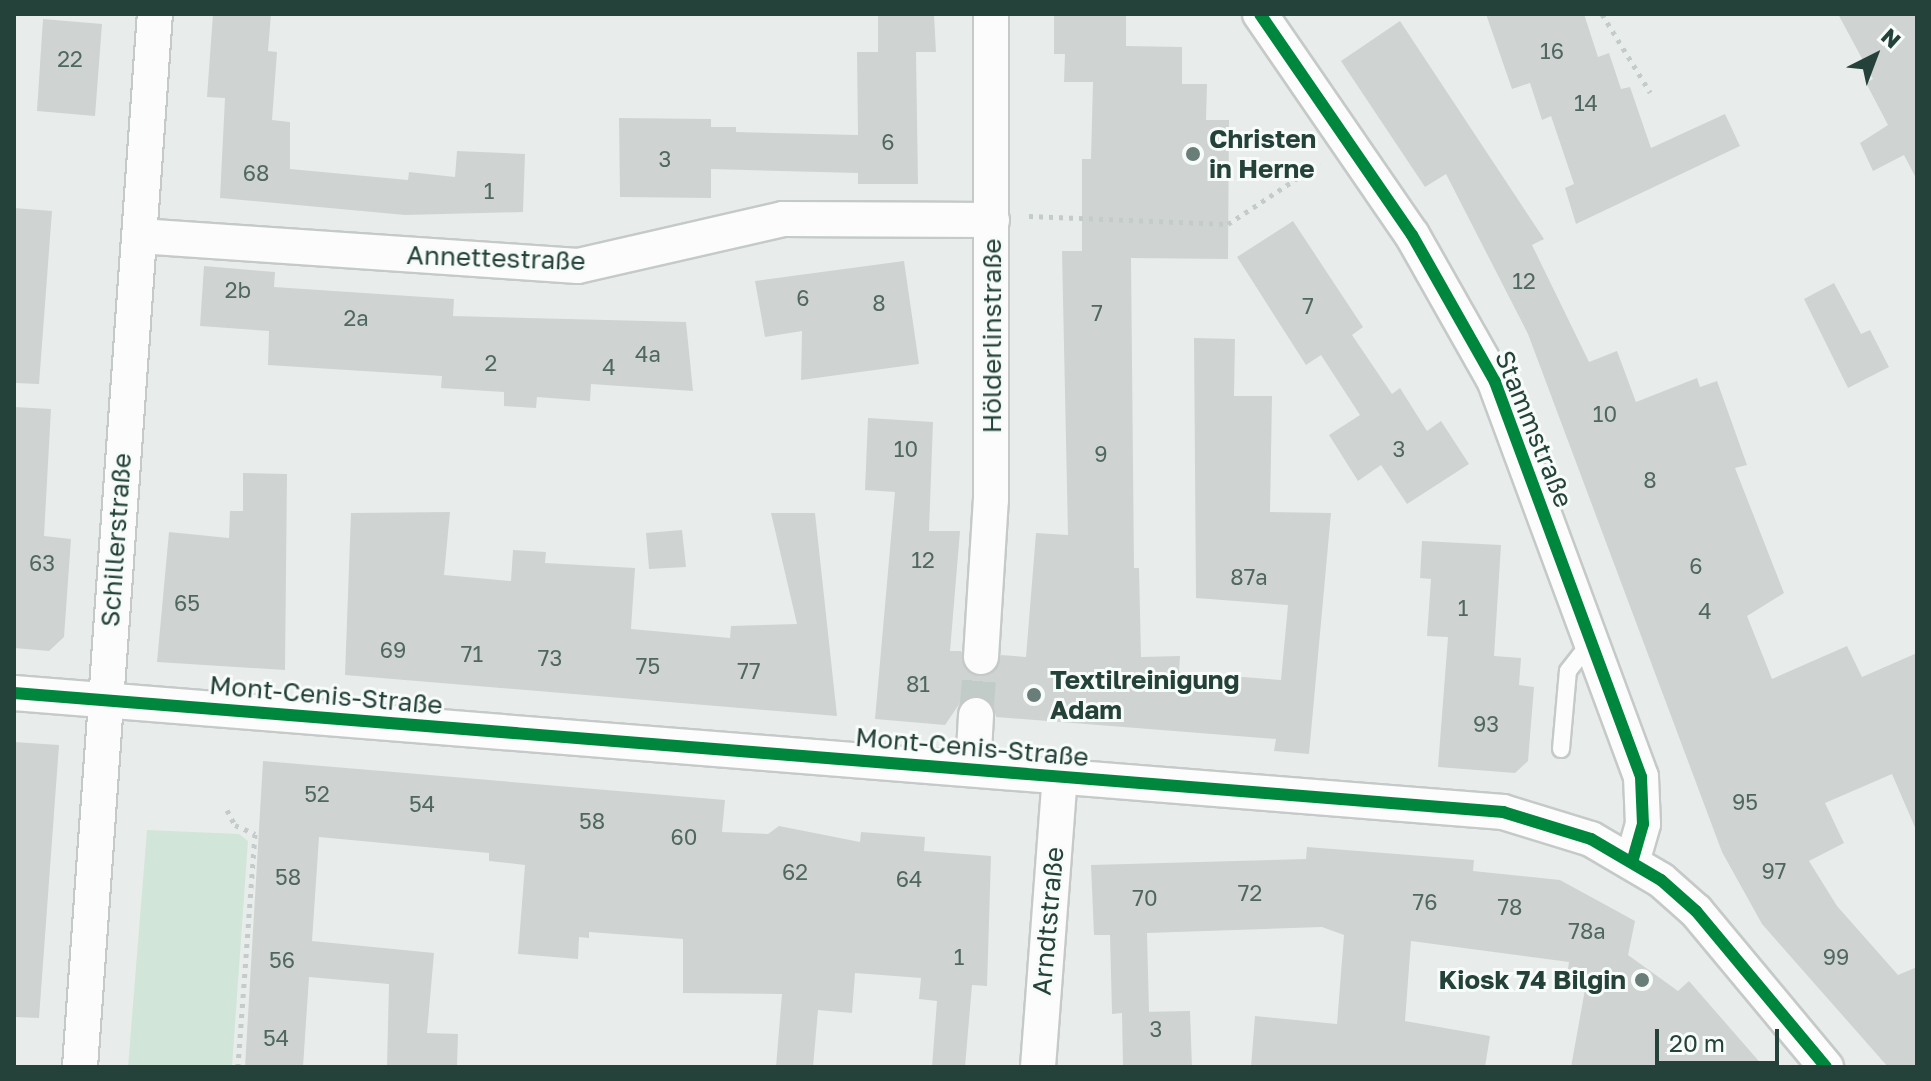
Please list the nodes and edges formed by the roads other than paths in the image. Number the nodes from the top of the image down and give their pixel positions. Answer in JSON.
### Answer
{"nodes":[{"id":1,"x":155,"y":14,"type":"edge"},
{"id":2,"x":991,"y":14,"type":"edge"},
{"id":3,"x":1260,"y":14,"type":"edge"},
{"id":4,"x":992,"y":220,"type":"junction"},
{"id":5,"x":139,"y":236,"type":"junction"},
{"id":6,"x":1591,"y":642,"type":"junction"},
{"id":7,"x":981,"y":657,"type":"tunnel mouth"},
{"id":8,"x":14,"y":693,"type":"edge"},
{"id":9,"x":104,"y":700,"type":"junction"},
{"id":10,"x":976,"y":715,"type":"tunnel mouth"},
{"id":11,"x":1561,"y":749,"type":"dead end"},
{"id":12,"x":973,"y":769,"type":"junction"},
{"id":13,"x":1060,"y":776,"type":"junction"},
{"id":14,"x":1633,"y":860,"type":"junction"},
{"id":15,"x":80,"y":1067,"type":"edge"},
{"id":16,"x":1038,"y":1067,"type":"edge"},
{"id":17,"x":1826,"y":1067,"type":"edge"}],
"edges":[{"from":1,"to":5,"type":"street","name":"Schillerstraße"},
{"from":2,"to":4,"type":"street","name":"Hölderlinstraße"},
{"from":3,"to":6,"type":"street","name":"Stammstraße"},
{"from":4,"to":5,"type":"street","name":"Annettestraße"},
{"from":4,"to":7,"type":"street","name":"Hölderlinstraße"},
{"from":5,"to":9,"type":"street","name":"Schillerstraße"},
{"from":6,"to":11,"type":"lane"},
{"from":6,"to":14,"type":"street","name":"Stammstraße"},
{"from":8,"to":9,"type":"street","name":"Mont-Cenis-Straße"},
{"from":9,"to":12,"type":"street","name":"Mont-Cenis-Straße"},
{"from":9,"to":15,"type":"street","name":"Schillerstraße"},
{"from":10,"to":12,"type":"street"},
{"from":12,"to":13,"type":"street","name":"Mont-Cenis-Straße"},
{"from":13,"to":14,"type":"street","name":"Mont-Cenis-Straße"},
{"from":13,"to":16,"type":"street","name":"Arndtstraße"},
{"from":14,"to":17,"type":"street","name":"Mont-Cenis-Straße"}]}
